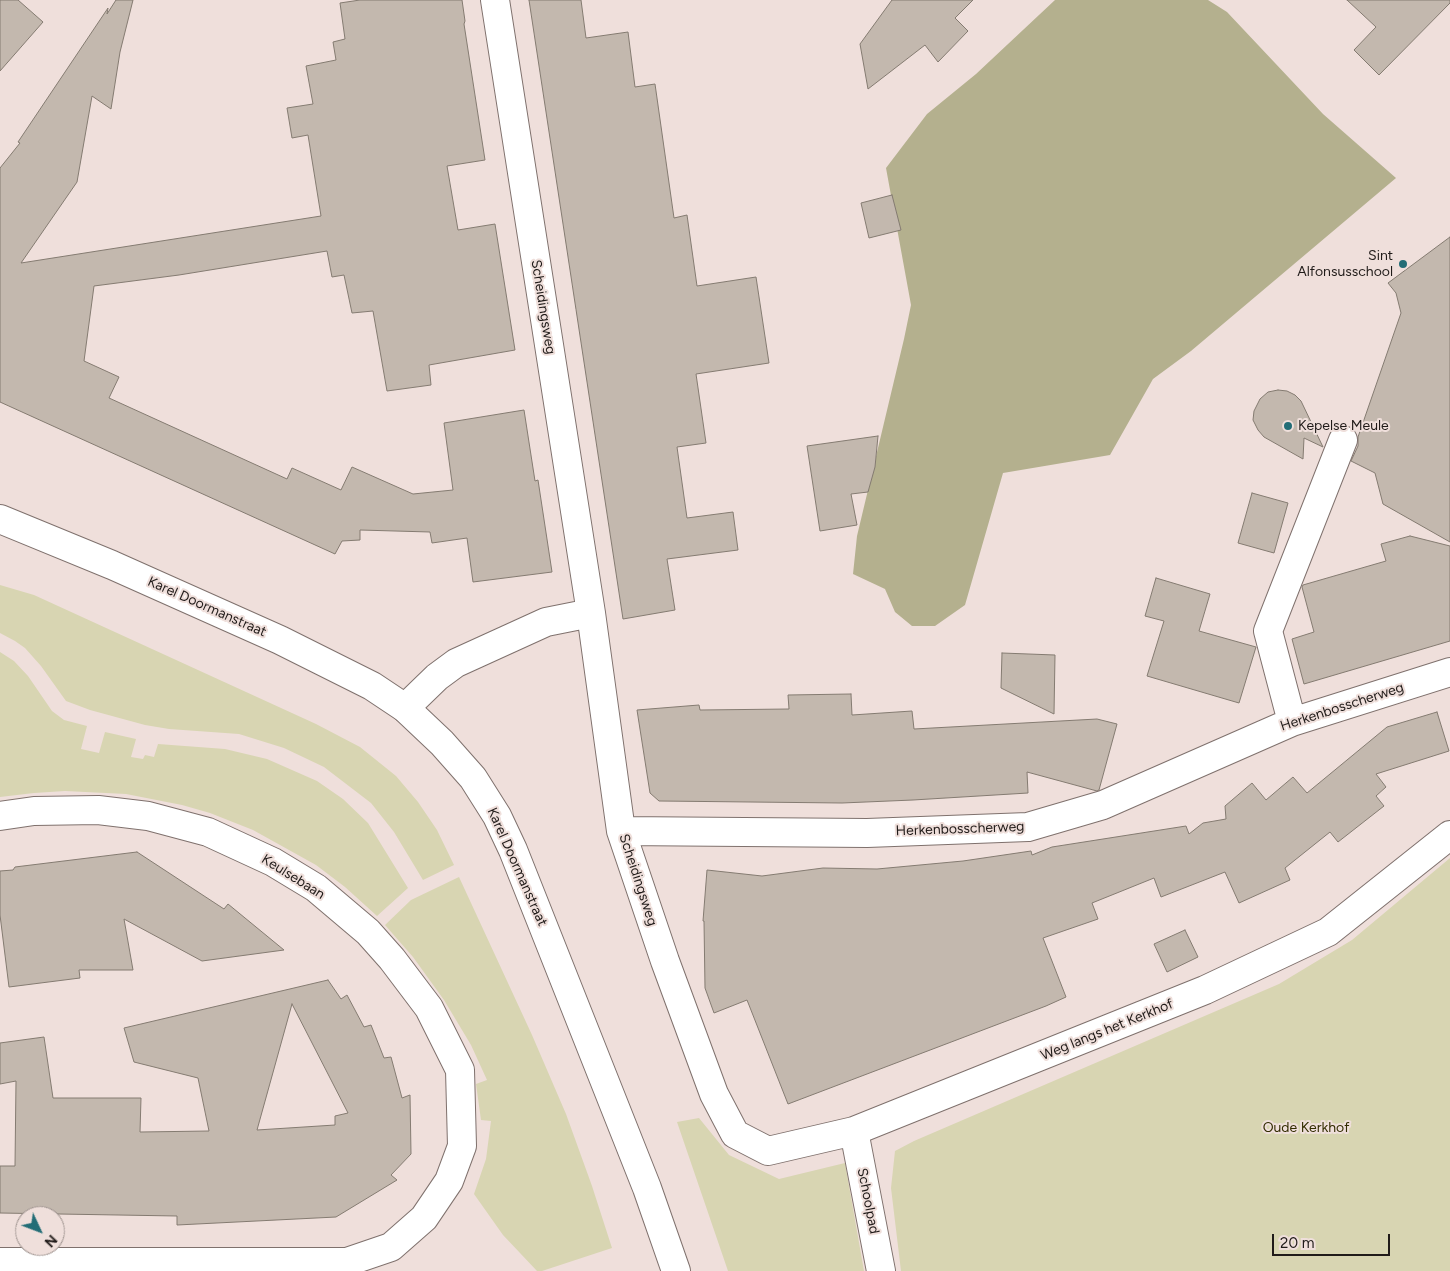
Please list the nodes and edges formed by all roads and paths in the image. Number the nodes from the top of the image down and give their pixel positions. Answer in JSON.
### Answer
{"nodes":[{"id":1,"x":494,"y":0,"type":"edge"},
{"id":2,"x":1343,"y":440,"type":"dead end"},
{"id":3,"x":0,"y":519,"type":"edge"},
{"id":4,"x":591,"y":613,"type":"junction"},
{"id":5,"x":1450,"y":672,"type":"edge"},
{"id":6,"x":405,"y":708,"type":"junction"},
{"id":7,"x":1292,"y":722,"type":"junction"},
{"id":8,"x":0,"y":816,"type":"edge"},
{"id":9,"x":622,"y":831,"type":"junction"},
{"id":10,"x":1450,"y":835,"type":"edge"},
{"id":11,"x":854,"y":1131,"type":"junction"},
{"id":12,"x":734,"y":1134,"type":"joint"},
{"id":13,"x":0,"y":1262,"type":"edge"},
{"id":14,"x":676,"y":1271,"type":"edge"},
{"id":15,"x":881,"y":1271,"type":"edge"}],
"edges":[{"from":1,"to":4,"type":"street","name":"Scheidingsweg"},
{"from":2,"to":7,"type":"street"},
{"from":3,"to":6,"type":"street","name":"Karel Doormanstraat"},
{"from":4,"to":6,"type":"street"},
{"from":4,"to":9,"type":"street","name":"Scheidingsweg"},
{"from":5,"to":7,"type":"street","name":"Herkenbosscherweg"},
{"from":6,"to":14,"type":"street","name":"Karel Doormanstraat"},
{"from":7,"to":9,"type":"street","name":"Herkenbosscherweg"},
{"from":8,"to":13,"type":"street","name":"Keulsebaan"},
{"from":9,"to":12,"type":"street","name":"Scheidingsweg"},
{"from":10,"to":11,"type":"street","name":"Weg langs het Kerkhof"},
{"from":11,"to":12,"type":"street","name":"Weg langs het Kerkhof"},
{"from":11,"to":15,"type":"street","name":"Schoolpad"}]}
